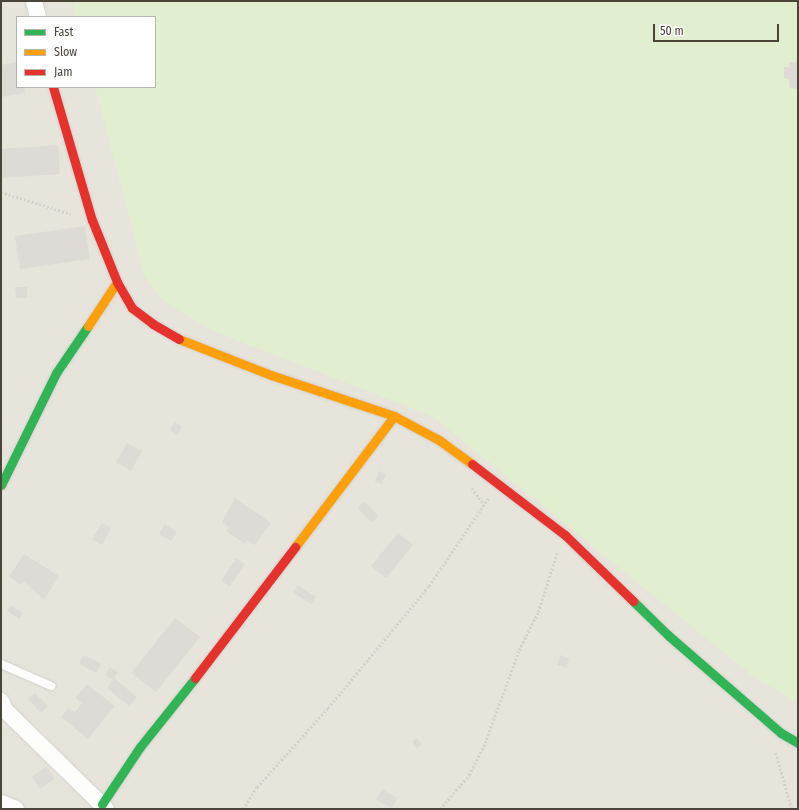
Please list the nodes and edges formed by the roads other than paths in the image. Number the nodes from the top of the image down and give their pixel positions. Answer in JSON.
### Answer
{"nodes":[{"id":1,"x":34,"y":1,"type":"edge"},
{"id":2,"x":38,"y":16,"type":"edge"},
{"id":3,"x":53,"y":88,"type":"edge"},
{"id":4,"x":117,"y":282,"type":"junction"},
{"id":5,"x":394,"y":416,"type":"junction"},
{"id":6,"x":1,"y":485,"type":"edge"},
{"id":7,"x":1,"y":664,"type":"edge"},
{"id":8,"x":51,"y":686,"type":"dead end"},
{"id":9,"x":1,"y":701,"type":"edge"},
{"id":10,"x":798,"y":743,"type":"edge"},
{"id":11,"x":1,"y":803,"type":"edge"},
{"id":12,"x":104,"y":807,"type":"edge"},
{"id":13,"x":16,"y":809,"type":"edge"}],
"edges":[{"from":1,"to":2,"type":"street"},
{"from":3,"to":4,"type":"street"},
{"from":4,"to":5,"type":"street"},
{"from":4,"to":6,"type":"street"},
{"from":5,"to":10,"type":"street"},
{"from":5,"to":12,"type":"street"},
{"from":7,"to":8,"type":"lane"},
{"from":9,"to":12,"type":"street"},
{"from":11,"to":13,"type":"street"}]}
